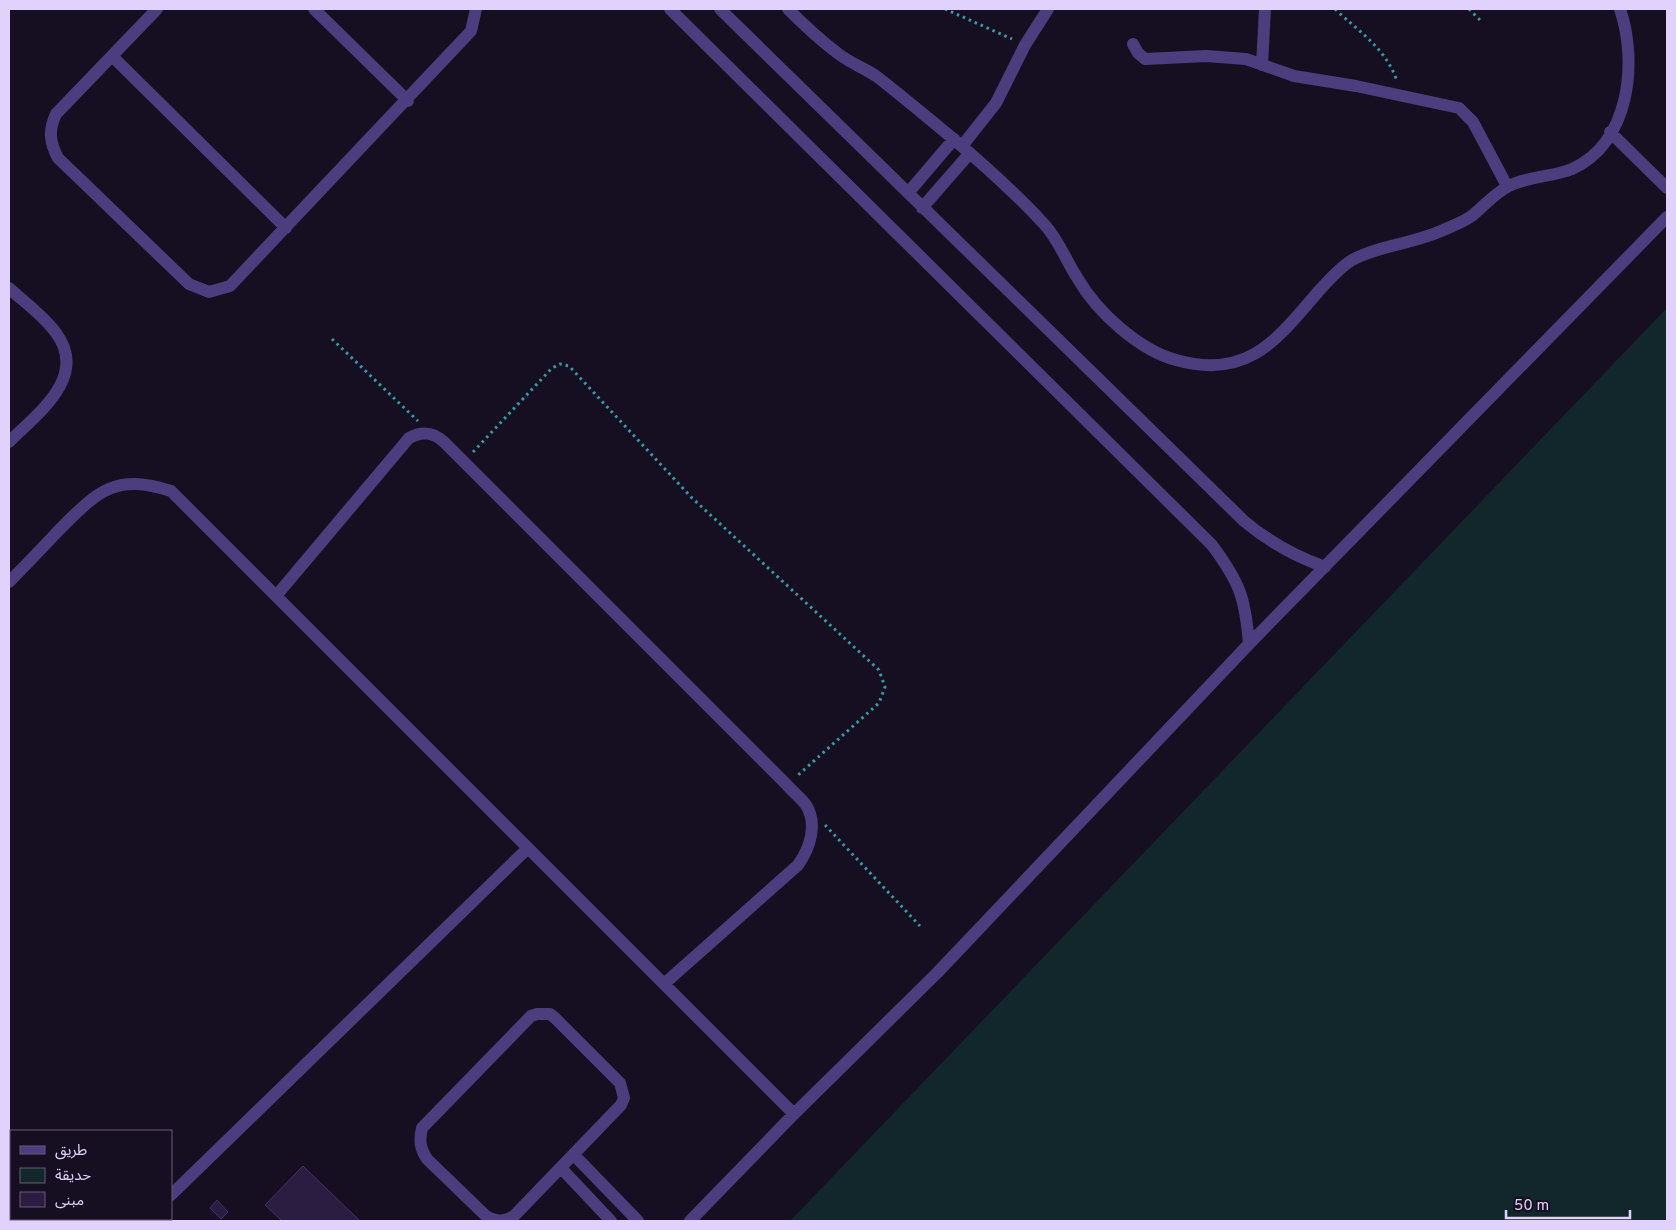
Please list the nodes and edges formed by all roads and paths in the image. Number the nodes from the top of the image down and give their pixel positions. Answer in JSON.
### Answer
{"nodes":[{"id":1,"x":157,"y":9,"type":"edge"},
{"id":2,"x":314,"y":9,"type":"edge"},
{"id":3,"x":476,"y":9,"type":"edge"},
{"id":4,"x":670,"y":9,"type":"edge"},
{"id":5,"x":720,"y":9,"type":"edge"},
{"id":6,"x":788,"y":9,"type":"edge"},
{"id":7,"x":945,"y":9,"type":"edge"},
{"id":8,"x":1048,"y":9,"type":"edge"},
{"id":9,"x":1264,"y":9,"type":"edge"},
{"id":10,"x":1335,"y":9,"type":"edge"},
{"id":11,"x":1468,"y":9,"type":"edge"},
{"id":12,"x":1620,"y":9,"type":"edge"},
{"id":13,"x":1482,"y":22,"type":"dead end"},
{"id":14,"x":1132,"y":44,"type":"dead end"},
{"id":15,"x":1025,"y":45,"type":"junction"},
{"id":16,"x":112,"y":56,"type":"junction"},
{"id":17,"x":1262,"y":65,"type":"junction"},
{"id":18,"x":1401,"y":96,"type":"junction"},
{"id":19,"x":408,"y":101,"type":"junction"},
{"id":20,"x":1610,"y":132,"type":"junction"},
{"id":21,"x":962,"y":146,"type":"junction"},
{"id":22,"x":1508,"y":186,"type":"junction"},
{"id":23,"x":1667,"y":188,"type":"edge"},
{"id":24,"x":908,"y":194,"type":"junction"},
{"id":25,"x":922,"y":208,"type":"junction"},
{"id":26,"x":1667,"y":217,"type":"edge"},
{"id":27,"x":286,"y":228,"type":"junction"},
{"id":28,"x":9,"y":288,"type":"edge"},
{"id":29,"x":332,"y":339,"type":"dead end"},
{"id":30,"x":431,"y":434,"type":"junction"},
{"id":31,"x":9,"y":442,"type":"edge"},
{"id":32,"x":464,"y":462,"type":"junction"},
{"id":33,"x":1325,"y":567,"type":"junction"},
{"id":34,"x":9,"y":582,"type":"edge"},
{"id":35,"x":276,"y":596,"type":"junction"},
{"id":36,"x":1249,"y":644,"type":"junction"},
{"id":37,"x":787,"y":785,"type":"junction"},
{"id":38,"x":806,"y":805,"type":"junction"},
{"id":39,"x":528,"y":848,"type":"junction"},
{"id":40,"x":920,"y":926,"type":"dead end"},
{"id":41,"x":664,"y":984,"type":"junction"},
{"id":42,"x":794,"y":1114,"type":"junction"},
{"id":43,"x":574,"y":1155,"type":"junction"},
{"id":44,"x":561,"y":1168,"type":"junction"},
{"id":45,"x":172,"y":1194,"type":"edge"},
{"id":46,"x":610,"y":1221,"type":"edge"},
{"id":47,"x":638,"y":1221,"type":"edge"},
{"id":48,"x":690,"y":1221,"type":"edge"}],
"edges":[{"from":1,"to":16,"type":"street"},
{"from":2,"to":19,"type":"street"},
{"from":3,"to":19,"type":"street"},
{"from":4,"to":36,"type":"street"},
{"from":5,"to":24,"type":"street"},
{"from":6,"to":21,"type":"street"},
{"from":7,"to":15,"type":"path"},
{"from":8,"to":15,"type":"street"},
{"from":9,"to":17,"type":"street"},
{"from":10,"to":18,"type":"path"},
{"from":11,"to":13,"type":"path"},
{"from":12,"to":20,"type":"street"},
{"from":14,"to":17,"type":"street"},
{"from":15,"to":21,"type":"street"},
{"from":16,"to":27,"type":"street"},
{"from":16,"to":27,"type":"street"},
{"from":17,"to":18,"type":"street"},
{"from":18,"to":22,"type":"street"},
{"from":19,"to":27,"type":"street"},
{"from":20,"to":22,"type":"street"},
{"from":20,"to":23,"type":"street"},
{"from":21,"to":22,"type":"street"},
{"from":21,"to":24,"type":"street"},
{"from":21,"to":25,"type":"street"},
{"from":24,"to":25,"type":"street"},
{"from":25,"to":33,"type":"street"},
{"from":26,"to":33,"type":"street"},
{"from":28,"to":31,"type":"street"},
{"from":29,"to":30,"type":"path"},
{"from":30,"to":32,"type":"street"},
{"from":30,"to":35,"type":"street"},
{"from":32,"to":37,"type":"street"},
{"from":32,"to":37,"type":"path"},
{"from":33,"to":36,"type":"street"},
{"from":34,"to":35,"type":"street"},
{"from":35,"to":39,"type":"street"},
{"from":36,"to":42,"type":"street"},
{"from":37,"to":38,"type":"street"},
{"from":38,"to":40,"type":"path"},
{"from":38,"to":41,"type":"street"},
{"from":39,"to":41,"type":"street"},
{"from":39,"to":45,"type":"street"},
{"from":41,"to":42,"type":"street"},
{"from":42,"to":48,"type":"street"},
{"from":43,"to":44,"type":"street"},
{"from":43,"to":44,"type":"street"},
{"from":43,"to":47,"type":"street"},
{"from":44,"to":46,"type":"street"}]}
